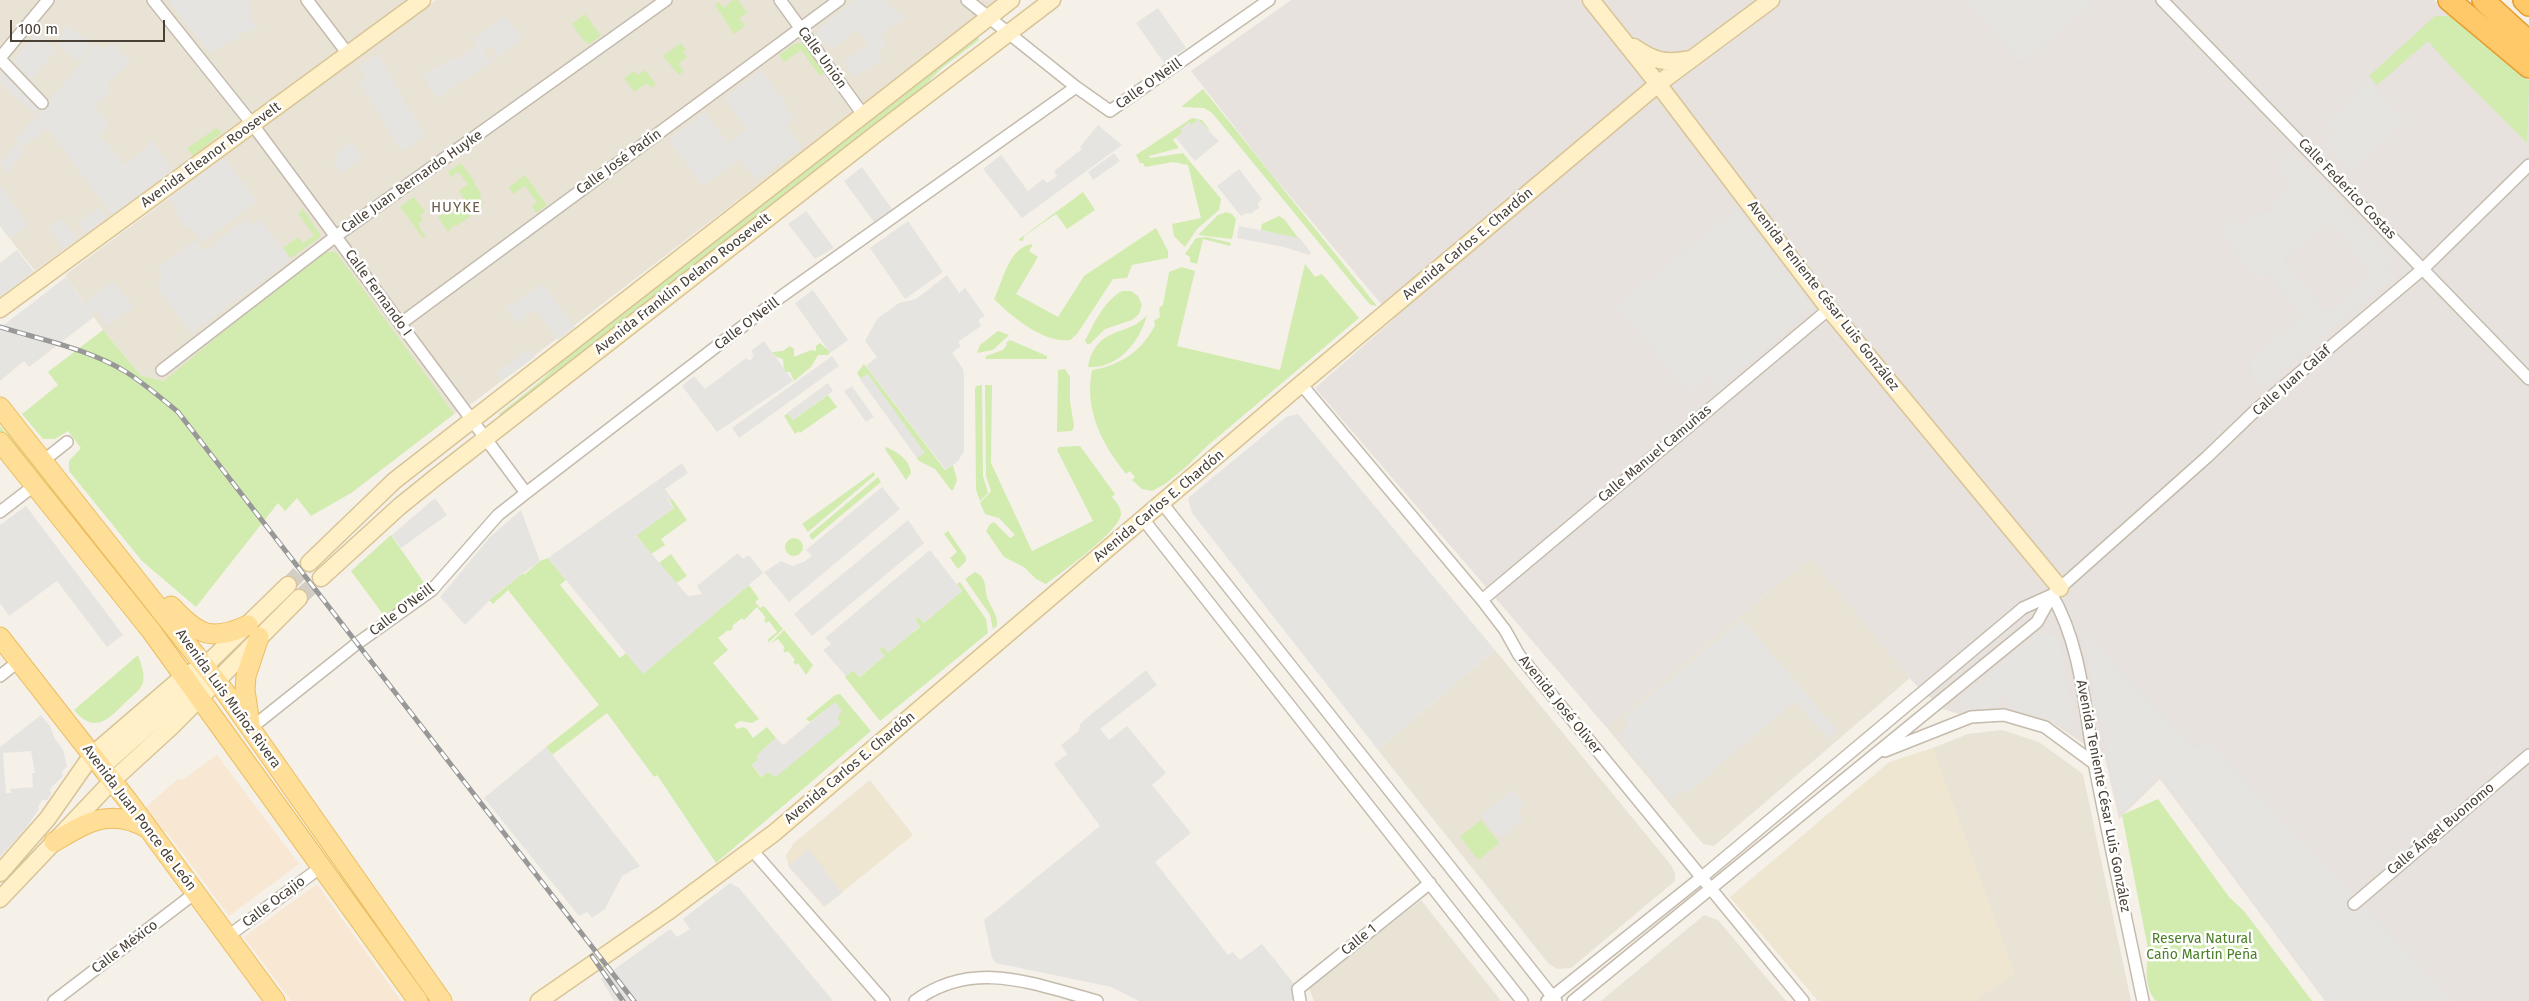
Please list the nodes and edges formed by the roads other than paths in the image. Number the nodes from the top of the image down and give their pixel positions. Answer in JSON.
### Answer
{"nodes":[{"id":1,"x":48,"y":0,"type":"edge"},
{"id":2,"x":153,"y":0,"type":"edge"},
{"id":3,"x":307,"y":0,"type":"edge"},
{"id":4,"x":422,"y":0,"type":"edge"},
{"id":5,"x":666,"y":0,"type":"edge"},
{"id":6,"x":780,"y":0,"type":"edge"},
{"id":7,"x":839,"y":0,"type":"edge"},
{"id":8,"x":967,"y":0,"type":"edge"},
{"id":9,"x":1011,"y":0,"type":"edge"},
{"id":10,"x":1052,"y":0,"type":"edge"},
{"id":11,"x":1269,"y":0,"type":"edge"},
{"id":12,"x":1591,"y":0,"type":"edge"},
{"id":13,"x":1771,"y":0,"type":"edge"},
{"id":14,"x":2162,"y":0,"type":"edge"},
{"id":15,"x":2449,"y":0,"type":"edge"},
{"id":16,"x":2483,"y":0,"type":"edge"},
{"id":17,"x":2524,"y":0,"type":"edge"},
{"id":18,"x":2529,"y":5,"type":"edge"},
{"id":19,"x":988,"y":18,"type":"junction"},
{"id":20,"x":801,"y":28,"type":"junction"},
{"id":21,"x":1007,"y":33,"type":"junction"},
{"id":22,"x":1620,"y":36,"type":"junction"},
{"id":23,"x":2529,"y":42,"type":"edge"},
{"id":24,"x":348,"y":54,"type":"junction"},
{"id":25,"x":0,"y":59,"type":"edge"},
{"id":26,"x":1692,"y":59,"type":"junction"},
{"id":27,"x":2529,"y":67,"type":"edge"},
{"id":28,"x":1658,"y":84,"type":"junction"},
{"id":29,"x":1076,"y":87,"type":"junction"},
{"id":30,"x":42,"y":103,"type":"dead end"},
{"id":31,"x":864,"y":116,"type":"junction"},
{"id":32,"x":253,"y":125,"type":"junction"},
{"id":33,"x":2529,"y":165,"type":"edge"},
{"id":34,"x":336,"y":236,"type":"junction"},
{"id":35,"x":2424,"y":268,"type":"junction"},
{"id":36,"x":0,"y":309,"type":"edge"},
{"id":37,"x":1829,"y":309,"type":"junction"},
{"id":38,"x":400,"y":324,"type":"junction"},
{"id":39,"x":162,"y":370,"type":"dead end"},
{"id":40,"x":2529,"y":379,"type":"edge"},
{"id":41,"x":1301,"y":384,"type":"junction"},
{"id":42,"x":0,"y":407,"type":"edge"},
{"id":43,"x":472,"y":421,"type":"junction"},
{"id":44,"x":485,"y":439,"type":"junction"},
{"id":45,"x":0,"y":442,"type":"edge"},
{"id":46,"x":68,"y":442,"type":"dead end"},
{"id":47,"x":43,"y":461,"type":"junction"},
{"id":48,"x":35,"y":485,"type":"junction"},
{"id":49,"x":526,"y":493,"type":"junction"},
{"id":50,"x":1162,"y":503,"type":"junction"},
{"id":51,"x":0,"y":512,"type":"edge"},
{"id":52,"x":1143,"y":519,"type":"junction"},
{"id":53,"x":309,"y":563,"type":"tunnel mouth"},
{"id":54,"x":133,"y":573,"type":"junction"},
{"id":55,"x":321,"y":578,"type":"tunnel mouth"},
{"id":56,"x":288,"y":585,"type":"tunnel mouth"},
{"id":57,"x":2056,"y":591,"type":"junction"},
{"id":58,"x":299,"y":598,"type":"tunnel mouth"},
{"id":59,"x":1482,"y":600,"type":"junction"},
{"id":60,"x":253,"y":631,"type":"junction"},
{"id":61,"x":0,"y":637,"type":"edge"},
{"id":62,"x":19,"y":661,"type":"junction"},
{"id":63,"x":205,"y":666,"type":"junction"},
{"id":64,"x":0,"y":676,"type":"edge"},
{"id":65,"x":217,"y":681,"type":"junction"},
{"id":66,"x":193,"y":686,"type":"junction"},
{"id":67,"x":251,"y":728,"type":"junction"},
{"id":68,"x":1875,"y":755,"type":"junction"},
{"id":69,"x":2529,"y":755,"type":"edge"},
{"id":70,"x":2094,"y":764,"type":"junction"},
{"id":71,"x":102,"y":768,"type":"junction"},
{"id":72,"x":148,"y":828,"type":"junction"},
{"id":73,"x":54,"y":842,"type":"junction"},
{"id":74,"x":752,"y":850,"type":"junction"},
{"id":75,"x":321,"y":867,"type":"junction"},
{"id":76,"x":0,"y":873,"type":"edge"},
{"id":77,"x":1702,"y":877,"type":"junction"},
{"id":78,"x":1430,"y":883,"type":"junction"},
{"id":79,"x":1712,"y":888,"type":"junction"},
{"id":80,"x":195,"y":893,"type":"junction"},
{"id":81,"x":0,"y":899,"type":"edge"},
{"id":82,"x":2354,"y":904,"type":"dead end"},
{"id":83,"x":227,"y":937,"type":"junction"},
{"id":84,"x":1552,"y":1000,"type":"edge"},
{"id":85,"x":54,"y":1001,"type":"edge"},
{"id":86,"x":275,"y":1001,"type":"edge"},
{"id":87,"x":418,"y":1001,"type":"edge"},
{"id":88,"x":442,"y":1001,"type":"edge"},
{"id":89,"x":539,"y":1001,"type":"edge"},
{"id":90,"x":884,"y":1001,"type":"edge"},
{"id":91,"x":915,"y":1001,"type":"edge"},
{"id":92,"x":1097,"y":1001,"type":"edge"},
{"id":93,"x":1300,"y":1001,"type":"edge"},
{"id":94,"x":1522,"y":1001,"type":"edge"},
{"id":95,"x":1573,"y":1001,"type":"edge"},
{"id":96,"x":1803,"y":1001,"type":"edge"},
{"id":97,"x":2143,"y":1001,"type":"edge"}],
"edges":[{"from":1,"to":25,"type":"street"},
{"from":2,"to":32,"type":"street","name":"Calle Fernando I"},
{"from":3,"to":24,"type":"street"},
{"from":4,"to":24,"type":"street","name":"Avenida Eleanor Roosevelt"},
{"from":5,"to":34,"type":"street","name":"Calle Juan Bernardo Huyke"},
{"from":6,"to":20,"type":"street","name":"Calle Unión"},
{"from":7,"to":20,"type":"street","name":"Calle José Padín"},
{"from":8,"to":19,"type":"street"},
{"from":9,"to":19,"type":"street","name":"Avenida Franklin Delano Roosevelt"},
{"from":10,"to":21,"type":"street","name":"Avenida Franklin Delano Roosevelt"},
{"from":11,"to":29,"type":"street","name":"Calle O'Neill"},
{"from":12,"to":22,"type":"street","name":"Avenida Teniente César Luis González"},
{"from":13,"to":26,"type":"street","name":"Avenida Carlos E. Chardón"},
{"from":14,"to":35,"type":"street","name":"Calle Federico Costas"},
{"from":15,"to":27,"type":"highway"},
{"from":16,"to":23,"type":"highway"},
{"from":17,"to":18,"type":"highway"},
{"from":19,"to":21,"type":"street"},
{"from":19,"to":31,"type":"street","name":"Avenida Franklin Delano Roosevelt"},
{"from":20,"to":31,"type":"street","name":"Calle Unión"},
{"from":20,"to":38,"type":"street","name":"Calle José Padín"},
{"from":21,"to":29,"type":"street"},
{"from":21,"to":44,"type":"street","name":"Avenida Franklin Delano Roosevelt"},
{"from":22,"to":26,"type":"street"},
{"from":22,"to":28,"type":"street","name":"Avenida Teniente César Luis González"},
{"from":24,"to":32,"type":"street","name":"Avenida Eleanor Roosevelt"},
{"from":25,"to":30,"type":"street"},
{"from":26,"to":28,"type":"street","name":"Avenida Carlos E. Chardón"},
{"from":28,"to":37,"type":"street","name":"Avenida Teniente César Luis González"},
{"from":28,"to":41,"type":"street","name":"Avenida Carlos E. Chardón"},
{"from":29,"to":49,"type":"street","name":"Calle O'Neill"},
{"from":31,"to":43,"type":"street","name":"Avenida Franklin Delano Roosevelt"},
{"from":32,"to":34,"type":"street","name":"Calle Fernando I"},
{"from":32,"to":36,"type":"street","name":"Avenida Eleanor Roosevelt"},
{"from":33,"to":35,"type":"street","name":"Calle Juan Calaf"},
{"from":34,"to":38,"type":"street","name":"Calle Fernando I"},
{"from":34,"to":39,"type":"street","name":"Calle Juan Bernardo Huyke"},
{"from":35,"to":40,"type":"street","name":"Calle Federico Costas"},
{"from":35,"to":57,"type":"street","name":"Calle Juan Calaf"},
{"from":37,"to":57,"type":"street","name":"Avenida Teniente César Luis González"},
{"from":37,"to":59,"type":"street","name":"Calle Manuel Camuñas"},
{"from":38,"to":43,"type":"street","name":"Calle Fernando I"},
{"from":41,"to":50,"type":"street","name":"Avenida Carlos E. Chardón"},
{"from":41,"to":59,"type":"street","name":"Avenida José Oliver"},
{"from":42,"to":47,"type":"main road","name":"Avenida Luis Muñoz Rivera"},
{"from":43,"to":44,"type":"street","name":"Calle Fernando I"},
{"from":43,"to":53,"type":"street","name":"Avenida Franklin Delano Roosevelt"},
{"from":44,"to":49,"type":"street","name":"Calle Fernando I"},
{"from":44,"to":55,"type":"street","name":"Avenida Franklin Delano Roosevelt"},
{"from":45,"to":48,"type":"main road","name":"Avenida Luis Muñoz Rivera"},
{"from":46,"to":47,"type":"street"},
{"from":47,"to":54,"type":"main road","name":"Avenida Luis Muñoz Rivera"},
{"from":48,"to":51,"type":"street"},
{"from":48,"to":66,"type":"main road","name":"Avenida Luis Muñoz Rivera"},
{"from":49,"to":67,"type":"street","name":"Calle O'Neill"},
{"from":50,"to":52,"type":"street","name":"Avenida Carlos E. Chardón"},
{"from":50,"to":84,"type":"street"},
{"from":52,"to":74,"type":"street","name":"Avenida Carlos E. Chardón"},
{"from":52,"to":78,"type":"street"},
{"from":54,"to":60,"type":"main road"},
{"from":54,"to":63,"type":"main road","name":"Avenida Luis Muñoz Rivera"},
{"from":56,"to":60,"type":"street"},
{"from":57,"to":68,"type":"street"},
{"from":57,"to":70,"type":"street","name":"Avenida Teniente César Luis González"},
{"from":57,"to":77,"type":"street"},
{"from":58,"to":60,"type":"street"},
{"from":59,"to":77,"type":"street","name":"Avenida José Oliver"},
{"from":60,"to":63,"type":"street"},
{"from":60,"to":65,"type":"street"},
{"from":60,"to":67,"type":"main road"},
{"from":61,"to":62,"type":"main road","name":"Avenida Juan Ponce de León"},
{"from":62,"to":64,"type":"street"},
{"from":62,"to":71,"type":"main road","name":"Avenida Juan Ponce de León"},
{"from":63,"to":65,"type":"main road","name":"Avenida Luis Muñoz Rivera"},
{"from":63,"to":66,"type":"street"},
{"from":65,"to":66,"type":"street"},
{"from":65,"to":67,"type":"main road","name":"Avenida Luis Muñoz Rivera"},
{"from":66,"to":71,"type":"street"},
{"from":66,"to":75,"type":"main road","name":"Avenida Luis Muñoz Rivera"},
{"from":67,"to":88,"type":"main road","name":"Avenida Luis Muñoz Rivera"},
{"from":68,"to":70,"type":"street"},
{"from":68,"to":79,"type":"street"},
{"from":69,"to":82,"type":"street","name":"Calle Ángel Buonomo"},
{"from":70,"to":97,"type":"street","name":"Avenida Teniente César Luis González"},
{"from":71,"to":72,"type":"main road","name":"Avenida Juan Ponce de León"},
{"from":71,"to":73,"type":"street"},
{"from":71,"to":76,"type":"street"},
{"from":72,"to":73,"type":"main road"},
{"from":72,"to":80,"type":"main road","name":"Avenida Juan Ponce de León"},
{"from":73,"to":81,"type":"street"},
{"from":74,"to":89,"type":"street","name":"Avenida Carlos E. Chardón"},
{"from":74,"to":90,"type":"street"},
{"from":75,"to":83,"type":"street","name":"Calle Ocajio"},
{"from":75,"to":87,"type":"main road","name":"Avenida Luis Muñoz Rivera"},
{"from":77,"to":79,"type":"street","name":"Avenida José Oliver"},
{"from":77,"to":84,"type":"street"},
{"from":78,"to":93,"type":"street","name":"Calle 1"},
{"from":78,"to":94,"type":"street"},
{"from":79,"to":95,"type":"street"},
{"from":79,"to":96,"type":"street","name":"Avenida José Oliver"},
{"from":80,"to":83,"type":"main road","name":"Avenida Juan Ponce de León"},
{"from":80,"to":85,"type":"street","name":"Calle México"},
{"from":83,"to":86,"type":"main road","name":"Avenida Juan Ponce de León"},
{"from":91,"to":92,"type":"street"}]}
